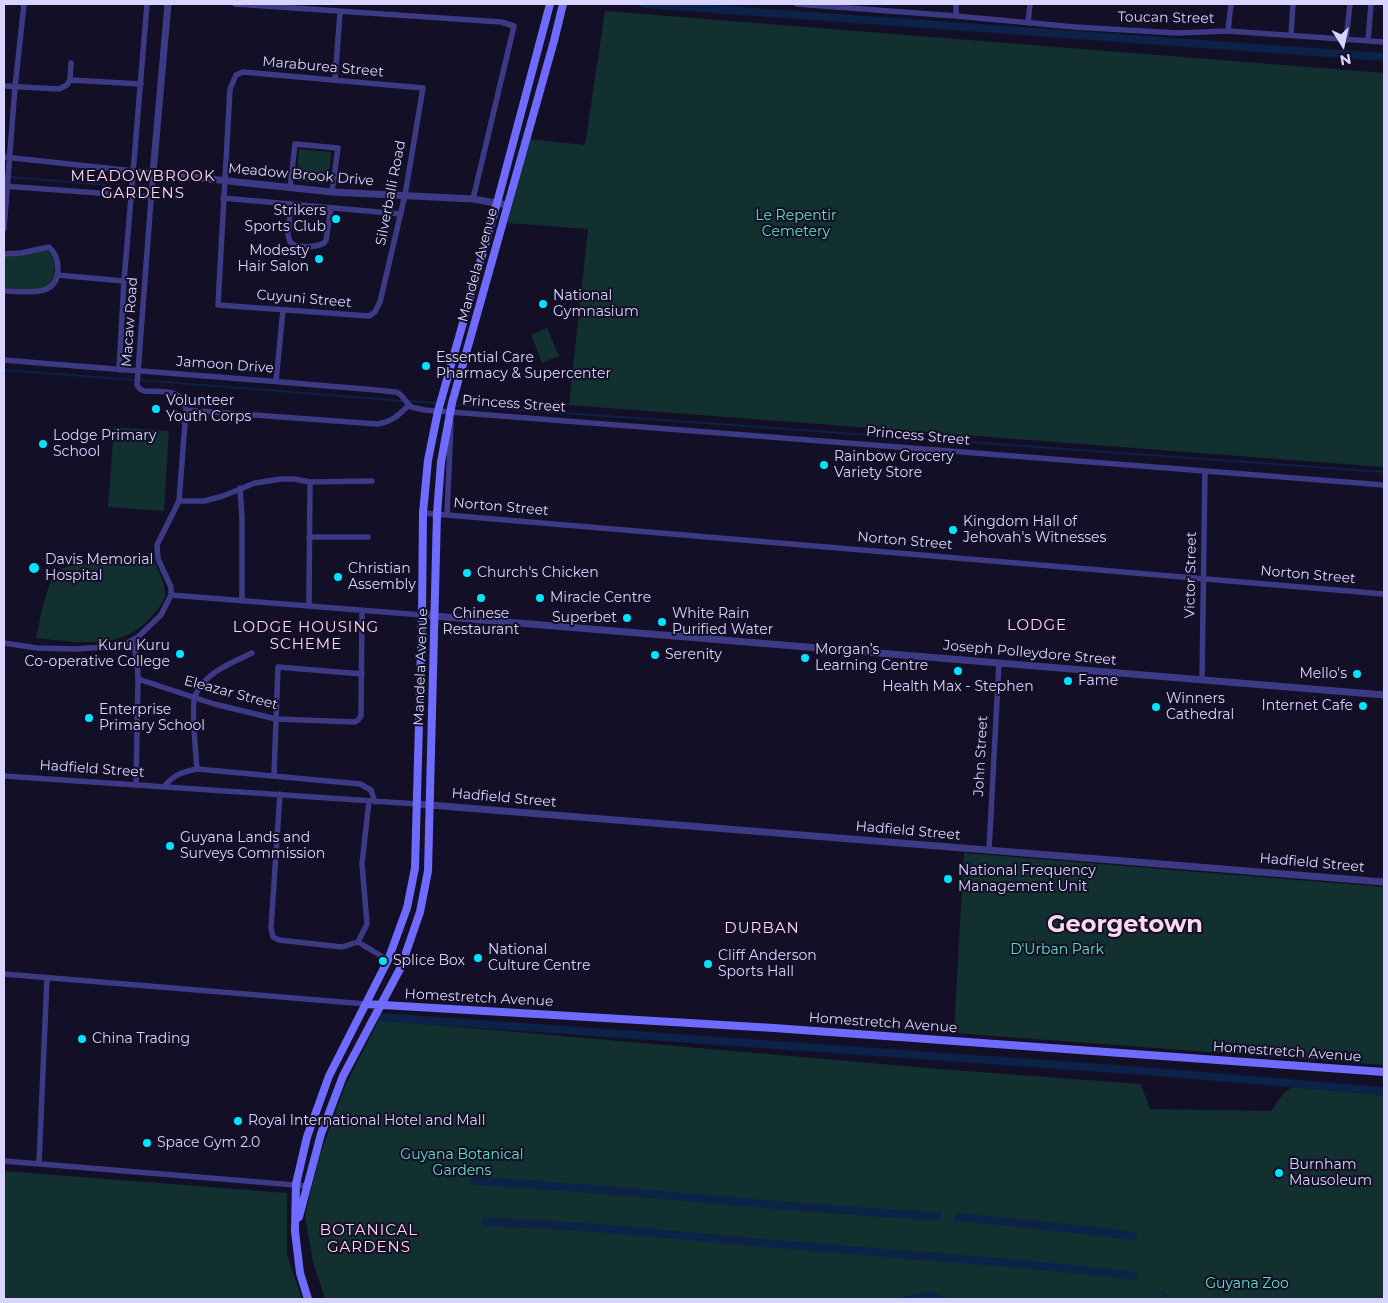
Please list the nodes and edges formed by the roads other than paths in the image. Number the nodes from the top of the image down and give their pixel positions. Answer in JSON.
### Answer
{"nodes":[{"id":1,"x":24,"y":4,"type":"edge"},
{"id":2,"x":147,"y":4,"type":"edge"},
{"id":3,"x":168,"y":4,"type":"edge"},
{"id":4,"x":236,"y":4,"type":"edge"},
{"id":5,"x":550,"y":4,"type":"edge"},
{"id":6,"x":563,"y":4,"type":"edge"},
{"id":7,"x":797,"y":4,"type":"edge"},
{"id":8,"x":802,"y":4,"type":"edge"},
{"id":9,"x":956,"y":4,"type":"edge"},
{"id":10,"x":1030,"y":4,"type":"edge"},
{"id":11,"x":1231,"y":4,"type":"edge"},
{"id":12,"x":1293,"y":4,"type":"edge"},
{"id":13,"x":1350,"y":4,"type":"edge"},
{"id":14,"x":1371,"y":4,"type":"edge"},
{"id":15,"x":340,"y":12,"type":"junction"},
{"id":16,"x":956,"y":16,"type":"junction"},
{"id":17,"x":1028,"y":23,"type":"junction"},
{"id":18,"x":1228,"y":31,"type":"junction"},
{"id":19,"x":1291,"y":34,"type":"junction"},
{"id":20,"x":1346,"y":40,"type":"junction"},
{"id":21,"x":1368,"y":41,"type":"junction"},
{"id":22,"x":1384,"y":42,"type":"edge"},
{"id":23,"x":71,"y":62,"type":"dead end"},
{"id":24,"x":70,"y":80,"type":"junction"},
{"id":25,"x":335,"y":80,"type":"junction"},
{"id":26,"x":141,"y":84,"type":"junction"},
{"id":27,"x":4,"y":86,"type":"edge"},
{"id":28,"x":14,"y":87,"type":"junction"},
{"id":29,"x":423,"y":88,"type":"joint"},
{"id":30,"x":6,"y":158,"type":"edge"},
{"id":31,"x":133,"y":171,"type":"junction"},
{"id":32,"x":153,"y":173,"type":"junction"},
{"id":33,"x":224,"y":182,"type":"junction"},
{"id":34,"x":5,"y":186,"type":"edge"},
{"id":35,"x":290,"y":188,"type":"junction"},
{"id":36,"x":332,"y":192,"type":"junction"},
{"id":37,"x":131,"y":195,"type":"junction"},
{"id":38,"x":405,"y":195,"type":"junction"},
{"id":39,"x":152,"y":197,"type":"junction"},
{"id":40,"x":224,"y":198,"type":"junction"},
{"id":41,"x":473,"y":199,"type":"junction"},
{"id":42,"x":497,"y":203,"type":"junction"},
{"id":43,"x":291,"y":204,"type":"junction"},
{"id":44,"x":507,"y":205,"type":"junction"},
{"id":45,"x":331,"y":208,"type":"junction"},
{"id":46,"x":401,"y":214,"type":"junction"},
{"id":47,"x":4,"y":229,"type":"edge"},
{"id":48,"x":4,"y":254,"type":"edge"},
{"id":49,"x":57,"y":275,"type":"junction"},
{"id":50,"x":124,"y":281,"type":"junction"},
{"id":51,"x":4,"y":291,"type":"edge"},
{"id":52,"x":380,"y":302,"type":"joint"},
{"id":53,"x":283,"y":310,"type":"junction"},
{"id":54,"x":4,"y":360,"type":"edge"},
{"id":55,"x":119,"y":370,"type":"junction"},
{"id":56,"x":138,"y":374,"type":"junction"},
{"id":57,"x":276,"y":381,"type":"junction"},
{"id":58,"x":408,"y":404,"type":"junction"},
{"id":59,"x":440,"y":406,"type":"junction"},
{"id":60,"x":451,"y":409,"type":"junction"},
{"id":61,"x":186,"y":410,"type":"junction"},
{"id":62,"x":1205,"y":471,"type":"junction"},
{"id":63,"x":310,"y":482,"type":"junction"},
{"id":64,"x":372,"y":482,"type":"dead end"},
{"id":65,"x":1384,"y":485,"type":"edge"},
{"id":66,"x":240,"y":488,"type":"junction"},
{"id":67,"x":180,"y":501,"type":"junction"},
{"id":68,"x":423,"y":513,"type":"junction"},
{"id":69,"x":437,"y":514,"type":"junction"},
{"id":70,"x":447,"y":515,"type":"junction"},
{"id":71,"x":309,"y":537,"type":"junction"},
{"id":72,"x":368,"y":537,"type":"dead end"},
{"id":73,"x":1203,"y":579,"type":"junction"},
{"id":74,"x":1384,"y":594,"type":"edge"},
{"id":75,"x":171,"y":595,"type":"junction"},
{"id":76,"x":242,"y":601,"type":"junction"},
{"id":77,"x":309,"y":606,"type":"junction"},
{"id":78,"x":362,"y":610,"type":"junction"},
{"id":79,"x":422,"y":615,"type":"junction"},
{"id":80,"x":435,"y":616,"type":"junction"},
{"id":81,"x":132,"y":641,"type":"junction"},
{"id":82,"x":4,"y":643,"type":"edge"},
{"id":83,"x":252,"y":653,"type":"dead end"},
{"id":84,"x":999,"y":663,"type":"junction"},
{"id":85,"x":362,"y":674,"type":"junction"},
{"id":86,"x":138,"y":679,"type":"junction"},
{"id":87,"x":1202,"y":680,"type":"junction"},
{"id":88,"x":1384,"y":695,"type":"edge"},
{"id":89,"x":194,"y":698,"type":"junction"},
{"id":90,"x":276,"y":719,"type":"junction"},
{"id":91,"x":197,"y":769,"type":"junction"},
{"id":92,"x":4,"y":776,"type":"edge"},
{"id":93,"x":274,"y":776,"type":"junction"},
{"id":94,"x":136,"y":785,"type":"junction"},
{"id":95,"x":164,"y":787,"type":"junction"},
{"id":96,"x":280,"y":794,"type":"junction"},
{"id":97,"x":372,"y":802,"type":"junction"},
{"id":98,"x":417,"y":804,"type":"junction"},
{"id":99,"x":430,"y":805,"type":"junction"},
{"id":100,"x":989,"y":850,"type":"junction"},
{"id":101,"x":1384,"y":882,"type":"edge"},
{"id":102,"x":358,"y":942,"type":"junction"},
{"id":103,"x":388,"y":960,"type":"junction"},
{"id":104,"x":4,"y":974,"type":"edge"},
{"id":105,"x":47,"y":978,"type":"junction"},
{"id":106,"x":366,"y":1004,"type":"junction"},
{"id":107,"x":380,"y":1005,"type":"junction"},
{"id":108,"x":1384,"y":1072,"type":"edge"},
{"id":109,"x":4,"y":1160,"type":"edge"},
{"id":110,"x":38,"y":1163,"type":"junction"},
{"id":111,"x":296,"y":1184,"type":"junction"},
{"id":112,"x":307,"y":1186,"type":"junction"},
{"id":113,"x":295,"y":1231,"type":"junction"},
{"id":114,"x":308,"y":1299,"type":"edge"}],
"edges":[{"from":1,"to":28,"type":"street"},
{"from":2,"to":26,"type":"street"},
{"from":3,"to":32,"type":"street","name":"Macaw Road"},
{"from":4,"to":15,"type":"street"},
{"from":5,"to":42,"type":"main road","name":"Mandela Avenue"},
{"from":6,"to":44,"type":"main road","name":"Mandela Avenue"},
{"from":7,"to":8,"type":"street","name":"Toucan Street"},
{"from":8,"to":16,"type":"street","name":"Toucan Street"},
{"from":9,"to":16,"type":"street"},
{"from":10,"to":17,"type":"street"},
{"from":11,"to":18,"type":"street"},
{"from":12,"to":19,"type":"street"},
{"from":13,"to":20,"type":"street"},
{"from":14,"to":21,"type":"street"},
{"from":15,"to":25,"type":"street"},
{"from":15,"to":41,"type":"street"},
{"from":16,"to":17,"type":"street","name":"Toucan Street"},
{"from":17,"to":18,"type":"street","name":"Toucan Street"},
{"from":18,"to":19,"type":"street","name":"Toucan Street"},
{"from":19,"to":20,"type":"street","name":"Toucan Street"},
{"from":20,"to":21,"type":"street","name":"Toucan Street"},
{"from":21,"to":22,"type":"street","name":"Toucan Street"},
{"from":23,"to":24,"type":"street"},
{"from":24,"to":26,"type":"street"},
{"from":24,"to":28,"type":"street"},
{"from":25,"to":29,"type":"street","name":"Maraburea Street"},
{"from":25,"to":33,"type":"street","name":"Maraburea Street"},
{"from":26,"to":31,"type":"street"},
{"from":27,"to":28,"type":"street"},
{"from":28,"to":30,"type":"street"},
{"from":29,"to":38,"type":"street","name":"Silverballi Road"},
{"from":30,"to":31,"type":"street","name":"Meadow Brook Drive"},
{"from":30,"to":34,"type":"street"},
{"from":31,"to":32,"type":"street","name":"Meadow Brook Drive"},
{"from":31,"to":37,"type":"street"},
{"from":32,"to":33,"type":"street","name":"Meadow Brook Drive"},
{"from":32,"to":39,"type":"street","name":"Macaw Road"},
{"from":33,"to":35,"type":"street","name":"Meadow Brook Drive"},
{"from":33,"to":40,"type":"street"},
{"from":34,"to":37,"type":"street"},
{"from":34,"to":47,"type":"street"},
{"from":35,"to":36,"type":"street","name":"Meadow Brook Drive"},
{"from":35,"to":36,"type":"street"},
{"from":36,"to":38,"type":"street","name":"Meadow Brook Drive"},
{"from":37,"to":39,"type":"street"},
{"from":37,"to":50,"type":"street"},
{"from":38,"to":41,"type":"street","name":"Meadow Brook Drive"},
{"from":38,"to":46,"type":"street","name":"Silverballi Road"},
{"from":39,"to":56,"type":"street","name":"Macaw Road"},
{"from":40,"to":43,"type":"street"},
{"from":40,"to":53,"type":"street","name":"Cuyuni Street"},
{"from":41,"to":42,"type":"street","name":"Meadow Brook Drive"},
{"from":42,"to":44,"type":"street","name":"Meadow Brook Drive"},
{"from":42,"to":59,"type":"main road","name":"Mandela Avenue"},
{"from":43,"to":45,"type":"street"},
{"from":43,"to":45,"type":"street"},
{"from":44,"to":60,"type":"main road","name":"Mandela Avenue"},
{"from":45,"to":46,"type":"street"},
{"from":46,"to":52,"type":"street","name":"Silverballi Road"},
{"from":48,"to":49,"type":"street"},
{"from":49,"to":50,"type":"street"},
{"from":49,"to":51,"type":"street"},
{"from":50,"to":55,"type":"street"},
{"from":52,"to":53,"type":"street","name":"Cuyuni Street"},
{"from":53,"to":57,"type":"street"},
{"from":54,"to":55,"type":"street","name":"Jamoon Drive"},
{"from":55,"to":56,"type":"street","name":"Jamoon Drive"},
{"from":56,"to":57,"type":"street","name":"Jamoon Drive"},
{"from":56,"to":61,"type":"street","name":"Macaw Road"},
{"from":57,"to":58,"type":"street","name":"Jamoon Drive"},
{"from":58,"to":59,"type":"street"},
{"from":58,"to":61,"type":"street"},
{"from":59,"to":60,"type":"street","name":"Princess Street"},
{"from":59,"to":68,"type":"main road","name":"Mandela Avenue"},
{"from":60,"to":62,"type":"street","name":"Princess Street"},
{"from":60,"to":69,"type":"main road","name":"Mandela Avenue"},
{"from":60,"to":70,"type":"street"},
{"from":61,"to":67,"type":"street"},
{"from":62,"to":65,"type":"street","name":"Princess Street"},
{"from":62,"to":73,"type":"street","name":"Victor Street"},
{"from":63,"to":64,"type":"street"},
{"from":63,"to":66,"type":"street"},
{"from":63,"to":71,"type":"street"},
{"from":66,"to":67,"type":"street"},
{"from":66,"to":76,"type":"street"},
{"from":67,"to":75,"type":"street"},
{"from":68,"to":69,"type":"street","name":"Norton Street"},
{"from":68,"to":79,"type":"main road","name":"Mandela Avenue"},
{"from":69,"to":70,"type":"street","name":"Norton Street"},
{"from":69,"to":80,"type":"main road","name":"Mandela Avenue"},
{"from":70,"to":73,"type":"street","name":"Norton Street"},
{"from":71,"to":72,"type":"street"},
{"from":71,"to":77,"type":"street"},
{"from":73,"to":74,"type":"street","name":"Norton Street"},
{"from":73,"to":87,"type":"street","name":"Victor Street"},
{"from":75,"to":76,"type":"street"},
{"from":75,"to":81,"type":"street"},
{"from":76,"to":77,"type":"street"},
{"from":77,"to":78,"type":"street"},
{"from":78,"to":79,"type":"street"},
{"from":78,"to":85,"type":"street","name":"Eleazar Street"},
{"from":79,"to":80,"type":"street","name":"Joseph Polleydore Street"},
{"from":79,"to":98,"type":"main road","name":"Mandela Avenue"},
{"from":80,"to":84,"type":"street","name":"Joseph Polleydore Street"},
{"from":80,"to":99,"type":"main road","name":"Mandela Avenue"},
{"from":81,"to":82,"type":"street"},
{"from":81,"to":86,"type":"street"},
{"from":83,"to":89,"type":"street"},
{"from":84,"to":87,"type":"street","name":"Joseph Polleydore Street"},
{"from":84,"to":100,"type":"street","name":"John Street"},
{"from":85,"to":90,"type":"street","name":"Eleazar Street"},
{"from":85,"to":90,"type":"street"},
{"from":86,"to":89,"type":"street","name":"Eleazar Street"},
{"from":86,"to":94,"type":"street"},
{"from":87,"to":88,"type":"street","name":"Joseph Polleydore Street"},
{"from":89,"to":90,"type":"street","name":"Eleazar Street"},
{"from":89,"to":91,"type":"street"},
{"from":90,"to":93,"type":"street"},
{"from":91,"to":93,"type":"street"},
{"from":91,"to":95,"type":"street"},
{"from":92,"to":94,"type":"street","name":"Hadfield Street"},
{"from":93,"to":97,"type":"street"},
{"from":94,"to":95,"type":"street","name":"Hadfield Street"},
{"from":95,"to":96,"type":"street","name":"Hadfield Street"},
{"from":96,"to":97,"type":"street","name":"Hadfield Street"},
{"from":96,"to":102,"type":"street"},
{"from":97,"to":98,"type":"street","name":"Hadfield Street"},
{"from":97,"to":102,"type":"street"},
{"from":98,"to":99,"type":"street","name":"Hadfield Street"},
{"from":98,"to":103,"type":"main road","name":"Mandela Avenue"},
{"from":99,"to":100,"type":"street","name":"Hadfield Street"},
{"from":99,"to":107,"type":"main road","name":"Mandela Avenue"},
{"from":100,"to":101,"type":"street","name":"Hadfield Street"},
{"from":102,"to":103,"type":"street"},
{"from":103,"to":106,"type":"main road","name":"Mandela Avenue"},
{"from":104,"to":105,"type":"street"},
{"from":105,"to":106,"type":"street"},
{"from":105,"to":110,"type":"street"},
{"from":106,"to":107,"type":"main road","name":"Homestretch Avenue"},
{"from":106,"to":111,"type":"main road","name":"Mandela Avenue"},
{"from":107,"to":108,"type":"main road","name":"Homestretch Avenue"},
{"from":107,"to":112,"type":"main road","name":"Mandela Avenue"},
{"from":109,"to":110,"type":"street"},
{"from":110,"to":111,"type":"street"},
{"from":111,"to":112,"type":"street"},
{"from":111,"to":113,"type":"main road","name":"Mandela Avenue"},
{"from":112,"to":113,"type":"main road","name":"Mandela Avenue"},
{"from":113,"to":114,"type":"main road","name":"Mandela Avenue"}]}
